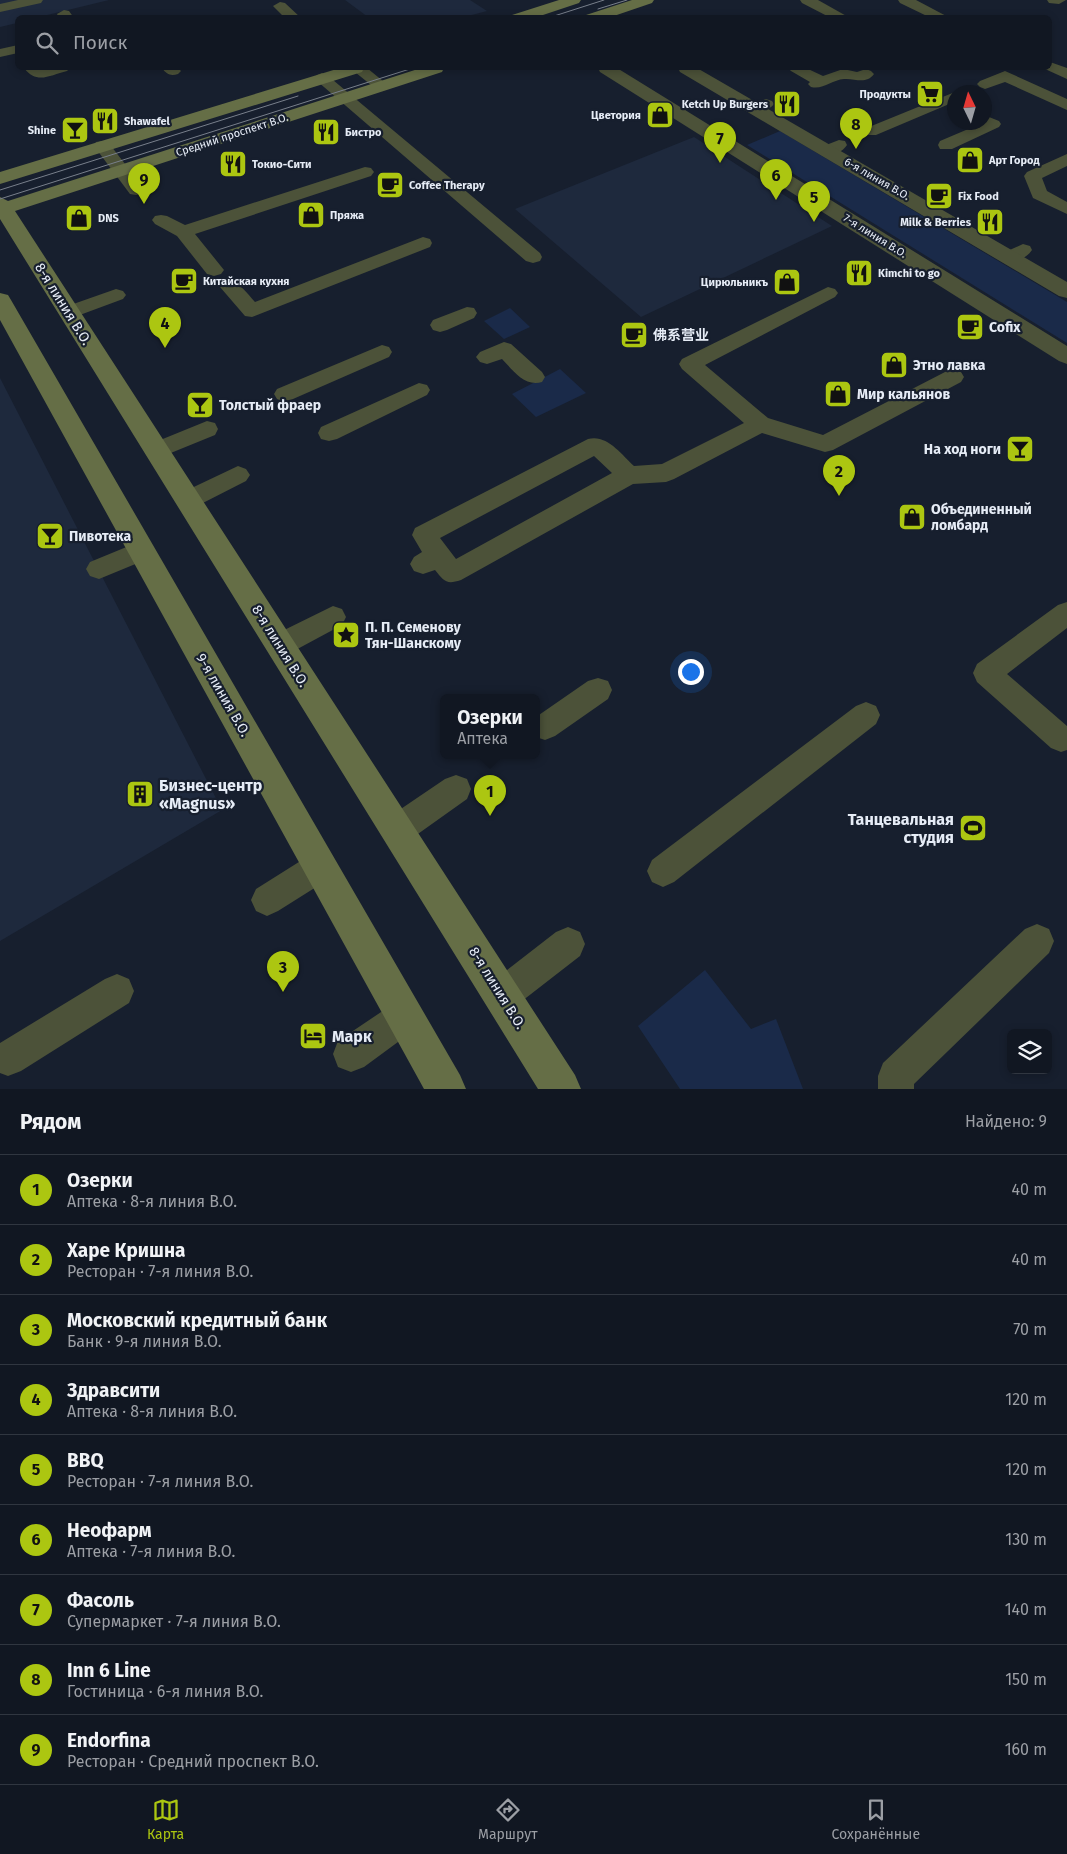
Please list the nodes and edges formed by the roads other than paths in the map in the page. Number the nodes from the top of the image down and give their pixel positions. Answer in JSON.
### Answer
{"nodes":[{"id":1,"x":36,"y":0,"type":"edge"},
{"id":2,"x":574,"y":0,"type":"edge"},
{"id":3,"x":647,"y":0,"type":"edge"},
{"id":4,"x":807,"y":0,"type":"edge"},
{"id":5,"x":905,"y":0,"type":"edge"},
{"id":6,"x":1054,"y":0,"type":"edge"},
{"id":7,"x":1059,"y":0,"type":"edge"},
{"id":8,"x":280,"y":6,"type":"dead end"},
{"id":9,"x":0,"y":8,"type":"edge"},
{"id":10,"x":290,"y":15,"type":"edge"},
{"id":11,"x":526,"y":15,"type":"edge"},
{"id":12,"x":600,"y":15,"type":"edge"},
{"id":13,"x":837,"y":15,"type":"edge"},
{"id":14,"x":936,"y":15,"type":"edge"},
{"id":15,"x":15,"y":50,"type":"edge"},
{"id":16,"x":0,"y":54,"type":"edge"},
{"id":17,"x":1052,"y":67,"type":"edge"},
{"id":18,"x":34,"y":70,"type":"edge"},
{"id":19,"x":54,"y":70,"type":"edge"},
{"id":20,"x":350,"y":70,"type":"edge"},
{"id":21,"x":360,"y":70,"type":"edge"},
{"id":22,"x":430,"y":70,"type":"edge"},
{"id":23,"x":609,"y":70,"type":"edge"},
{"id":24,"x":690,"y":70,"type":"edge"},
{"id":25,"x":799,"y":70,"type":"edge"},
{"id":26,"x":866,"y":74,"type":"dead end"},
{"id":27,"x":1067,"y":74,"type":"edge"},
{"id":28,"x":322,"y":78,"type":"junction"},
{"id":29,"x":983,"y":85,"type":"edge"},
{"id":30,"x":381,"y":86,"type":"junction"},
{"id":31,"x":346,"y":97,"type":"junction"},
{"id":32,"x":947,"y":103,"type":"edge"},
{"id":33,"x":1067,"y":105,"type":"edge"},
{"id":34,"x":980,"y":130,"type":"edge"},
{"id":35,"x":870,"y":132,"type":"dead end"},
{"id":36,"x":946,"y":145,"type":"dead end"},
{"id":37,"x":102,"y":146,"type":"junction"},
{"id":38,"x":1067,"y":159,"type":"edge"},
{"id":39,"x":122,"y":171,"type":"junction"},
{"id":40,"x":365,"y":172,"type":"dead end"},
{"id":41,"x":0,"y":178,"type":"edge"},
{"id":42,"x":136,"y":190,"type":"dead end"},
{"id":43,"x":1,"y":207,"type":"edge"},
{"id":44,"x":1067,"y":209,"type":"edge"},
{"id":45,"x":161,"y":220,"type":"dead end"},
{"id":46,"x":184,"y":232,"type":"junction"},
{"id":47,"x":423,"y":243,"type":"dead end"},
{"id":48,"x":534,"y":257,"type":"dead end"},
{"id":49,"x":186,"y":269,"type":"dead end"},
{"id":50,"x":230,"y":287,"type":"dead end"},
{"id":51,"x":1067,"y":290,"type":"edge"},
{"id":52,"x":828,"y":293,"type":"dead end"},
{"id":53,"x":116,"y":295,"type":"dead end"},
{"id":54,"x":0,"y":300,"type":"edge"},
{"id":55,"x":69,"y":313,"type":"junction"},
{"id":56,"x":467,"y":313,"type":"dead end"},
{"id":57,"x":440,"y":325,"type":"dead end"},
{"id":58,"x":382,"y":352,"type":"dead end"},
{"id":59,"x":1067,"y":356,"type":"edge"},
{"id":60,"x":487,"y":357,"type":"dead end"},
{"id":61,"x":534,"y":377,"type":"dead end"},
{"id":62,"x":953,"y":377,"type":"dead end"},
{"id":63,"x":419,"y":390,"type":"dead end"},
{"id":64,"x":285,"y":394,"type":"dead end"},
{"id":65,"x":760,"y":424,"type":"junction"},
{"id":66,"x":207,"y":429,"type":"dead end"},
{"id":67,"x":329,"y":433,"type":"dead end"},
{"id":68,"x":156,"y":451,"type":"junction"},
{"id":69,"x":629,"y":475,"type":"junction"},
{"id":70,"x":238,"y":476,"type":"dead end"},
{"id":71,"x":188,"y":500,"type":"junction"},
{"id":72,"x":141,"y":551,"type":"junction"},
{"id":73,"x":99,"y":570,"type":"dead end"},
{"id":74,"x":334,"y":616,"type":"dead end"},
{"id":75,"x":1061,"y":627,"type":"edge"},
{"id":76,"x":280,"y":645,"type":"junction"},
{"id":77,"x":598,"y":690,"type":"dead end"},
{"id":78,"x":866,"y":715,"type":"dead end"},
{"id":79,"x":545,"y":727,"type":"dead end"},
{"id":80,"x":1061,"y":739,"type":"dead end"},
{"id":81,"x":456,"y":789,"type":"dead end"},
{"id":82,"x":396,"y":830,"type":"junction"},
{"id":83,"x":320,"y":866,"type":"junction"},
{"id":84,"x":663,"y":871,"type":"dead end"},
{"id":85,"x":267,"y":900,"type":"dead end"},
{"id":86,"x":1036,"y":941,"type":"dead end"},
{"id":87,"x":568,"y":944,"type":"dead end"},
{"id":88,"x":117,"y":991,"type":"dead end"},
{"id":89,"x":501,"y":996,"type":"junction"},
{"id":90,"x":405,"y":1016,"type":"junction"},
{"id":91,"x":352,"y":1054,"type":"dead end"},
{"id":92,"x":8,"y":1058,"type":"dead end"},
{"id":93,"x":446,"y":1089,"type":"edge"},
{"id":94,"x":561,"y":1089,"type":"edge"},
{"id":95,"x":896,"y":1089,"type":"edge"}],
"edges":[{"from":1,"to":9,"type":"lane"},
{"from":2,"to":11,"type":"main road"},
{"from":3,"to":12,"type":"main road"},
{"from":4,"to":13,"type":"lane"},
{"from":5,"to":14,"type":"lane"},
{"from":6,"to":7,"type":"lane"},
{"from":8,"to":10,"type":"lane"},
{"from":15,"to":16,"type":"lane"},
{"from":17,"to":27,"type":"lane"},
{"from":18,"to":19,"type":"lane"},
{"from":20,"to":28,"type":"main road","name":"Средний проспект В.О."},
{"from":21,"to":30,"type":"lane"},
{"from":22,"to":30,"type":"main road","name":"Средний проспект В.О."},
{"from":23,"to":59,"type":"street","name":"7-я линия В.О."},
{"from":24,"to":51,"type":"street","name":"6-я линия В.О."},
{"from":25,"to":26,"type":"lane"},
{"from":28,"to":31,"type":"lane"},
{"from":28,"to":37,"type":"main road","name":"Средний проспект В.О."},
{"from":29,"to":33,"type":"lane"},
{"from":30,"to":31,"type":"main road","name":"Средний проспект В.О."},
{"from":31,"to":39,"type":"main road","name":"Средний проспект В.О."},
{"from":31,"to":48,"type":"lane"},
{"from":32,"to":35,"type":"lane"},
{"from":34,"to":36,"type":"lane"},
{"from":37,"to":39,"type":"lane"},
{"from":37,"to":41,"type":"main road","name":"Средний проспект В.О."},
{"from":38,"to":44,"type":"lane"},
{"from":39,"to":42,"type":"lane"},
{"from":39,"to":43,"type":"main road","name":"Средний проспект В.О."},
{"from":40,"to":46,"type":"lane"},
{"from":43,"to":55,"type":"main road","name":"8-я линия В.О."},
{"from":45,"to":46,"type":"lane"},
{"from":46,"to":49,"type":"lane"},
{"from":47,"to":50,"type":"lane"},
{"from":52,"to":65,"type":"lane"},
{"from":53,"to":55,"type":"lane"},
{"from":54,"to":72,"type":"main road","name":"9-я линия В.О."},
{"from":55,"to":68,"type":"main road","name":"8-я линия В.О."},
{"from":56,"to":57,"type":"lane"},
{"from":58,"to":64,"type":"lane"},
{"from":60,"to":61,"type":"lane"},
{"from":62,"to":65,"type":"lane"},
{"from":63,"to":67,"type":"lane"},
{"from":65,"to":69,"type":"lane"},
{"from":66,"to":68,"type":"lane"},
{"from":68,"to":71,"type":"main road","name":"8-я линия В.О."},
{"from":69,"to":69,"type":"lane"},
{"from":70,"to":71,"type":"lane"},
{"from":71,"to":76,"type":"main road","name":"8-я линия В.О."},
{"from":72,"to":73,"type":"lane"},
{"from":72,"to":83,"type":"main road","name":"9-я линия В.О."},
{"from":74,"to":76,"type":"lane"},
{"from":75,"to":80,"type":"lane"},
{"from":76,"to":82,"type":"main road","name":"8-я линия В.О."},
{"from":77,"to":79,"type":"lane"},
{"from":78,"to":84,"type":"lane"},
{"from":81,"to":82,"type":"lane"},
{"from":82,"to":89,"type":"main road","name":"8-я линия В.О."},
{"from":83,"to":85,"type":"lane"},
{"from":83,"to":90,"type":"main road","name":"9-я линия В.О."},
{"from":86,"to":95,"type":"lane"},
{"from":87,"to":89,"type":"lane"},
{"from":88,"to":92,"type":"lane"},
{"from":89,"to":94,"type":"main road","name":"8-я линия В.О."},
{"from":90,"to":91,"type":"lane"},
{"from":90,"to":93,"type":"main road","name":"9-я линия В.О."}]}
